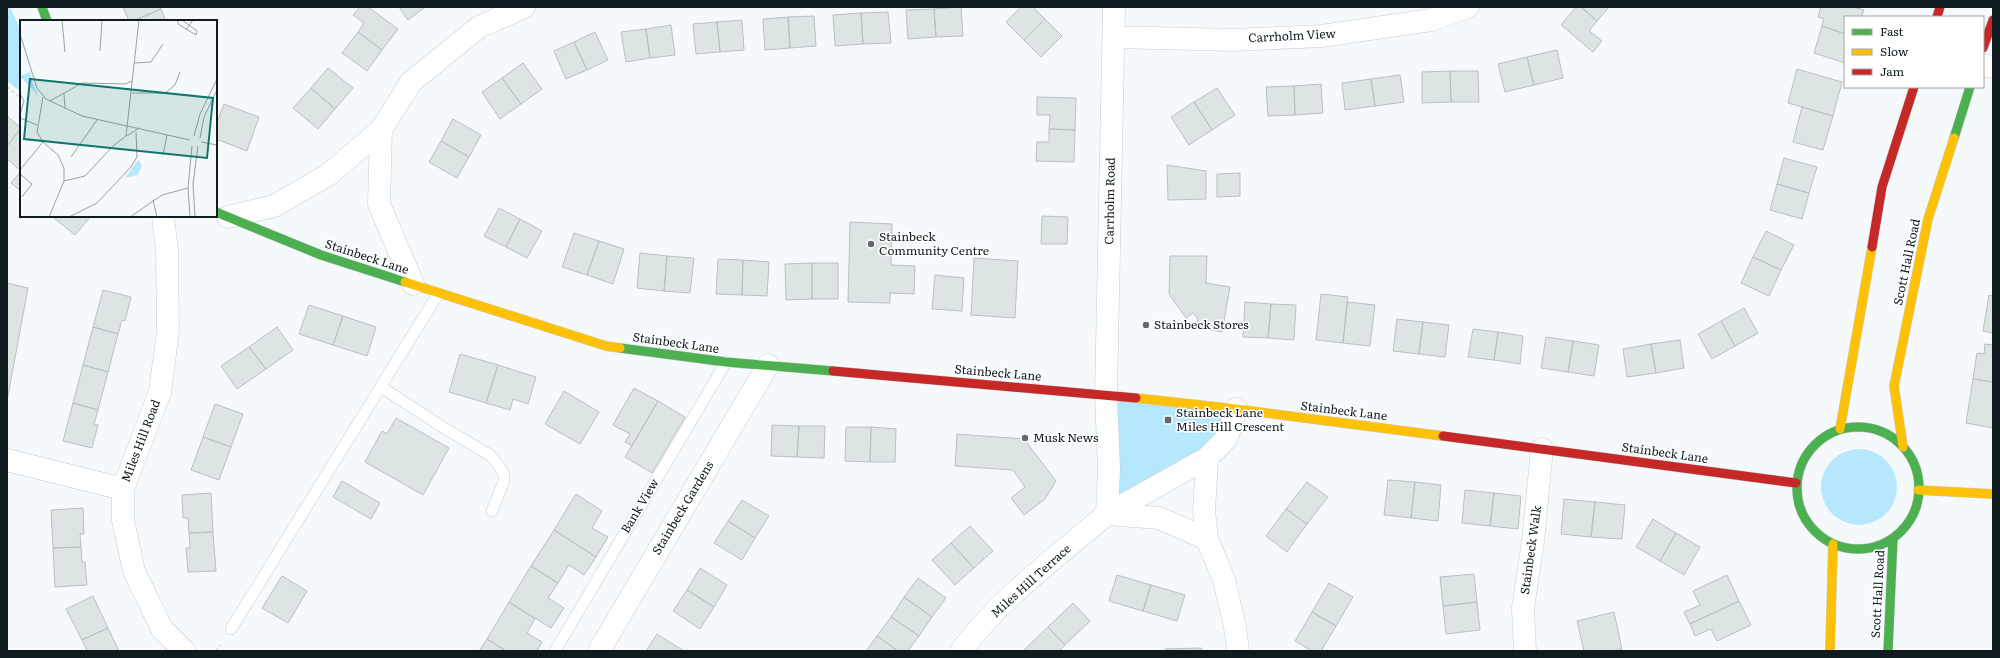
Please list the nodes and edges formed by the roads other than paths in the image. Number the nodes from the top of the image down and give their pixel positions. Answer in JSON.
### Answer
{"nodes":[{"id":1,"x":42,"y":7,"type":"edge"},
{"id":2,"x":524,"y":7,"type":"edge"},
{"id":3,"x":1468,"y":7,"type":"edge"},
{"id":4,"x":1113,"y":8,"type":"edge"},
{"id":5,"x":47,"y":20,"type":"edge"},
{"id":6,"x":1993,"y":20,"type":"edge"},
{"id":7,"x":1114,"y":37,"type":"junction"},
{"id":8,"x":1984,"y":45,"type":"edge"},
{"id":9,"x":1914,"y":88,"type":"edge"},
{"id":10,"x":1970,"y":88,"type":"edge"},
{"id":11,"x":381,"y":130,"type":"junction"},
{"id":12,"x":222,"y":214,"type":"edge"},
{"id":13,"x":163,"y":217,"type":"edge"},
{"id":14,"x":413,"y":284,"type":"junction"},
{"id":15,"x":438,"y":294,"type":"junction"},
{"id":16,"x":726,"y":362,"type":"junction"},
{"id":17,"x":768,"y":365,"type":"junction"},
{"id":18,"x":381,"y":387,"type":"junction"},
{"id":19,"x":1106,"y":395,"type":"junction"},
{"id":20,"x":1236,"y":409,"type":"junction"},
{"id":21,"x":1840,"y":429,"type":"junction"},
{"id":22,"x":1903,"y":447,"type":"junction"},
{"id":23,"x":1542,"y":449,"type":"junction"},
{"id":24,"x":1207,"y":458,"type":"junction"},
{"id":25,"x":7,"y":460,"type":"edge"},
{"id":26,"x":1796,"y":483,"type":"junction"},
{"id":27,"x":123,"y":489,"type":"junction"},
{"id":28,"x":1918,"y":490,"type":"junction"},
{"id":29,"x":1993,"y":494,"type":"edge"},
{"id":30,"x":492,"y":511,"type":"dead end"},
{"id":31,"x":1107,"y":514,"type":"junction"},
{"id":32,"x":1893,"y":538,"type":"junction"},
{"id":33,"x":1207,"y":539,"type":"junction"},
{"id":34,"x":1833,"y":544,"type":"junction"},
{"id":35,"x":231,"y":629,"type":"dead end"},
{"id":36,"x":184,"y":651,"type":"edge"},
{"id":37,"x":555,"y":651,"type":"edge"},
{"id":38,"x":599,"y":651,"type":"edge"},
{"id":39,"x":960,"y":651,"type":"edge"},
{"id":40,"x":1238,"y":651,"type":"edge"},
{"id":41,"x":1525,"y":651,"type":"edge"},
{"id":42,"x":1830,"y":651,"type":"edge"},
{"id":43,"x":1888,"y":651,"type":"edge"}],
"edges":[{"from":1,"to":5,"type":"main road"},
{"from":2,"to":11,"type":"street"},
{"from":3,"to":7,"type":"street","name":"Carrholm View"},
{"from":4,"to":7,"type":"street","name":"Carrholm Road"},
{"from":6,"to":8,"type":"main road"},
{"from":7,"to":19,"type":"street","name":"Carrholm Road"},
{"from":9,"to":21,"type":"main road"},
{"from":10,"to":22,"type":"main road","name":"Scott Hall Road"},
{"from":11,"to":12,"type":"street"},
{"from":11,"to":14,"type":"street"},
{"from":12,"to":14,"type":"main road","name":"Stainbeck Lane"},
{"from":13,"to":27,"type":"street","name":"Miles Hill Road"},
{"from":14,"to":15,"type":"main road","name":"Stainbeck Lane"},
{"from":15,"to":16,"type":"main road","name":"Stainbeck Lane"},
{"from":15,"to":18,"type":"lane"},
{"from":16,"to":17,"type":"main road","name":"Stainbeck Lane"},
{"from":16,"to":37,"type":"lane","name":"Bank View"},
{"from":17,"to":19,"type":"main road","name":"Stainbeck Lane"},
{"from":17,"to":38,"type":"street","name":"Stainbeck Gardens"},
{"from":18,"to":30,"type":"lane"},
{"from":18,"to":35,"type":"lane"},
{"from":19,"to":20,"type":"main road","name":"Stainbeck Lane"},
{"from":19,"to":31,"type":"street"},
{"from":20,"to":23,"type":"main road","name":"Stainbeck Lane"},
{"from":20,"to":24,"type":"street","name":"Miles Hill Terrace"},
{"from":21,"to":22,"type":"main road"},
{"from":21,"to":26,"type":"main road"},
{"from":22,"to":28,"type":"main road"},
{"from":23,"to":26,"type":"main road","name":"Stainbeck Lane"},
{"from":23,"to":41,"type":"street","name":"Stainbeck Walk"},
{"from":24,"to":31,"type":"street","name":"Miles Hill Terrace"},
{"from":24,"to":33,"type":"street"},
{"from":25,"to":27,"type":"street"},
{"from":26,"to":34,"type":"main road"},
{"from":27,"to":36,"type":"street","name":"Miles Hill Road"},
{"from":28,"to":29,"type":"main road"},
{"from":28,"to":32,"type":"main road"},
{"from":31,"to":33,"type":"street"},
{"from":31,"to":39,"type":"street","name":"Miles Hill Terrace"},
{"from":32,"to":34,"type":"main road"},
{"from":32,"to":43,"type":"main road","name":"Scott Hall Road"},
{"from":33,"to":40,"type":"street"},
{"from":34,"to":42,"type":"main road"}]}
